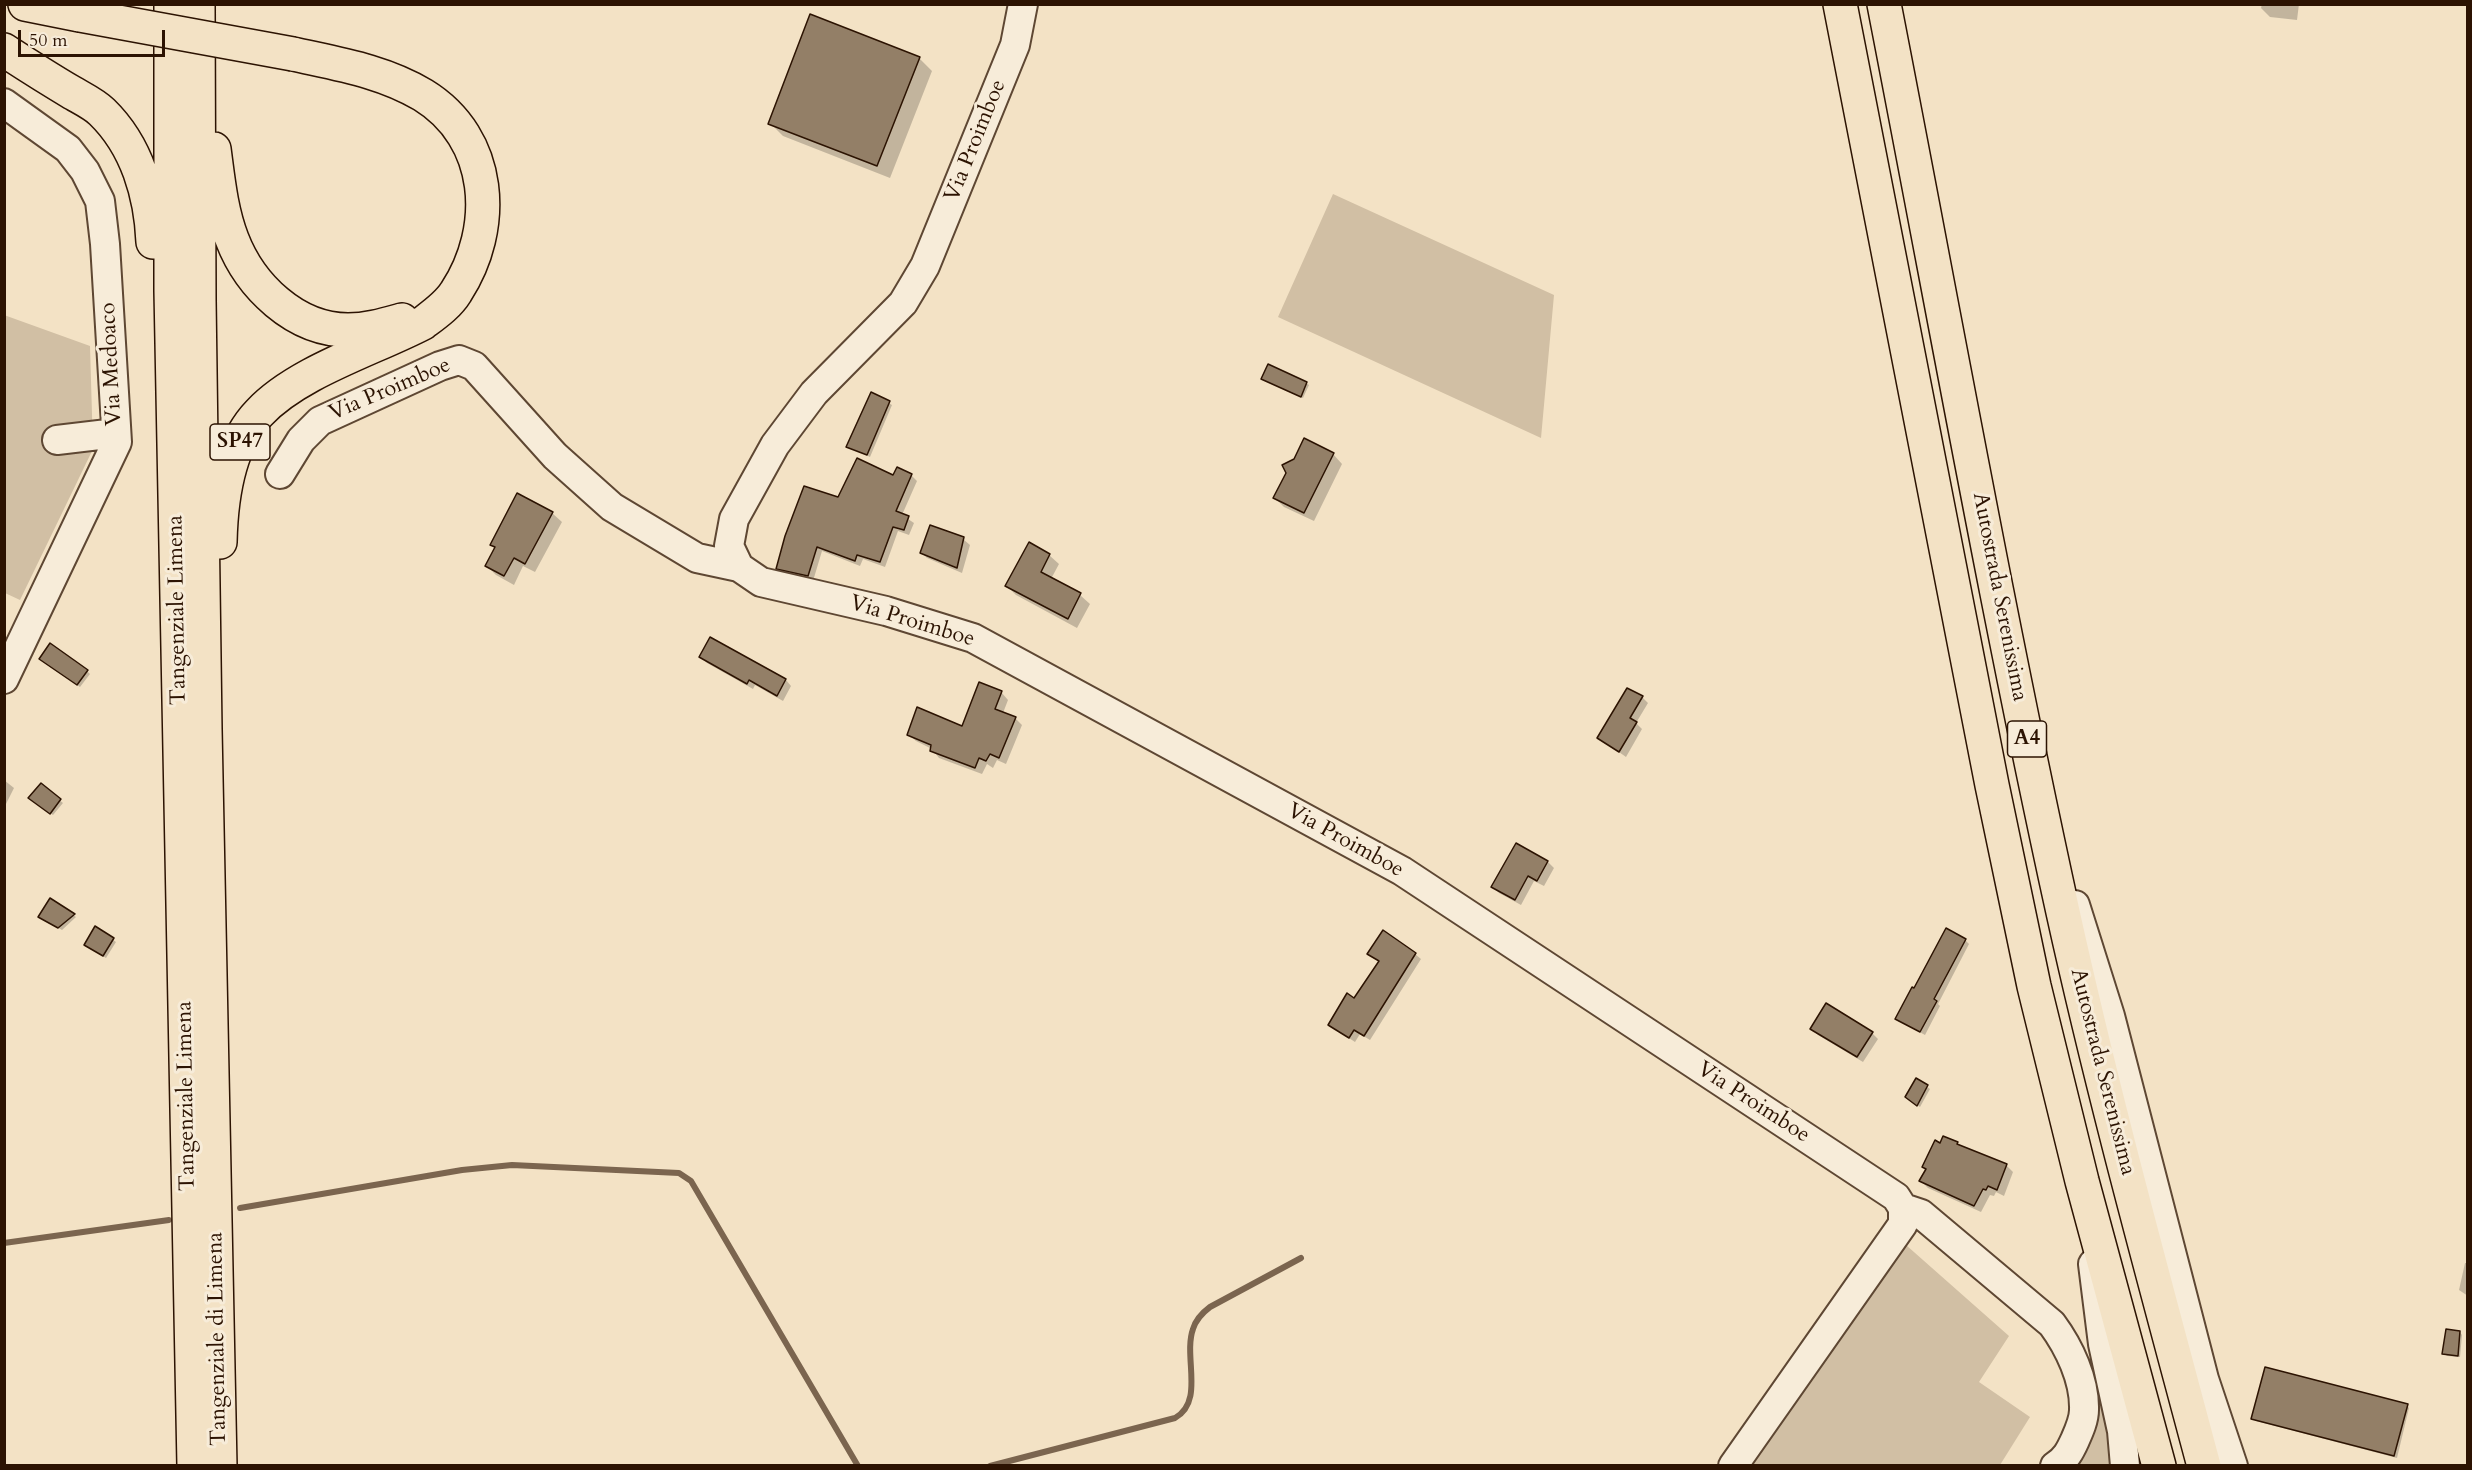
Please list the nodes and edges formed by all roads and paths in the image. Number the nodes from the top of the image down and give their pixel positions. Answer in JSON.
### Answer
{"nodes":[{"id":1,"x":25,"y":4,"type":"edge"},
{"id":2,"x":171,"y":4,"type":"edge"},
{"id":3,"x":198,"y":4,"type":"edge"},
{"id":4,"x":215,"y":4,"type":"edge"},
{"id":5,"x":1023,"y":4,"type":"edge"},
{"id":6,"x":1840,"y":4,"type":"edge"},
{"id":7,"x":1884,"y":4,"type":"edge"},
{"id":8,"x":4,"y":50,"type":"edge"},
{"id":9,"x":4,"y":103,"type":"edge"},
{"id":10,"x":466,"y":273,"type":"junction"},
{"id":11,"x":116,"y":433,"type":"junction"},
{"id":12,"x":57,"y":440,"type":"dead end"},
{"id":13,"x":280,"y":474,"type":"dead end"},
{"id":14,"x":175,"y":495,"type":"junction"},
{"id":15,"x":740,"y":567,"type":"junction"},
{"id":16,"x":4,"y":679,"type":"edge"},
{"id":17,"x":205,"y":729,"type":"junction"},
{"id":18,"x":2036,"y":780,"type":"junction"},
{"id":19,"x":2082,"y":1181,"type":"junction"},
{"id":20,"x":1903,"y":1208,"type":"junction"},
{"id":21,"x":202,"y":1214,"type":"junction"},
{"id":22,"x":194,"y":1466,"type":"edge"},
{"id":23,"x":220,"y":1466,"type":"edge"},
{"id":24,"x":1733,"y":1466,"type":"edge"},
{"id":25,"x":2055,"y":1466,"type":"edge"},
{"id":26,"x":2125,"y":1466,"type":"edge"},
{"id":27,"x":2159,"y":1466,"type":"edge"},
{"id":28,"x":2204,"y":1466,"type":"edge"},
{"id":29,"x":2233,"y":1466,"type":"edge"}],
"edges":[{"from":1,"to":10,"type":"highway","number":"SP47","bridge":true},
{"from":2,"to":14,"type":"highway","name":"Tangenziale Limena"},
{"from":3,"to":17,"type":"highway","name":"Tangenziale Limena"},
{"from":4,"to":10,"type":"highway","number":"SP47"},
{"from":5,"to":15,"type":"street","name":"Via Proimboe"},
{"from":6,"to":19,"type":"highway","name":"Autostrada Serenissima","number":"A4"},
{"from":7,"to":18,"type":"highway","name":"Autostrada Serenissima","number":"A4"},
{"from":8,"to":14,"type":"highway"},
{"from":9,"to":11,"type":"street","name":"Via Medoaco"},
{"from":10,"to":17,"type":"highway","number":"SP47"},
{"from":11,"to":12,"type":"street"},
{"from":11,"to":16,"type":"street","name":"Via Medoaco"},
{"from":13,"to":15,"type":"street","name":"Via Proimboe"},
{"from":14,"to":21,"type":"highway","name":"Tangenziale Limena"},
{"from":15,"to":20,"type":"street","name":"Via Proimboe"},
{"from":17,"to":21,"type":"highway","name":"Tangenziale Limena"},
{"from":18,"to":28,"type":"highway","name":"Autostrada Serenissima","number":"A4"},
{"from":18,"to":29,"type":"street"},
{"from":19,"to":26,"type":"street"},
{"from":19,"to":27,"type":"highway","name":"Autostrada Serenissima","number":"A4"},
{"from":20,"to":24,"type":"street"},
{"from":20,"to":25,"type":"street","name":"Via Proimboe"},
{"from":21,"to":22,"type":"highway","name":"Tangenziale di Limena"},
{"from":21,"to":23,"type":"highway","name":"Tangenziale di Limena"}]}
